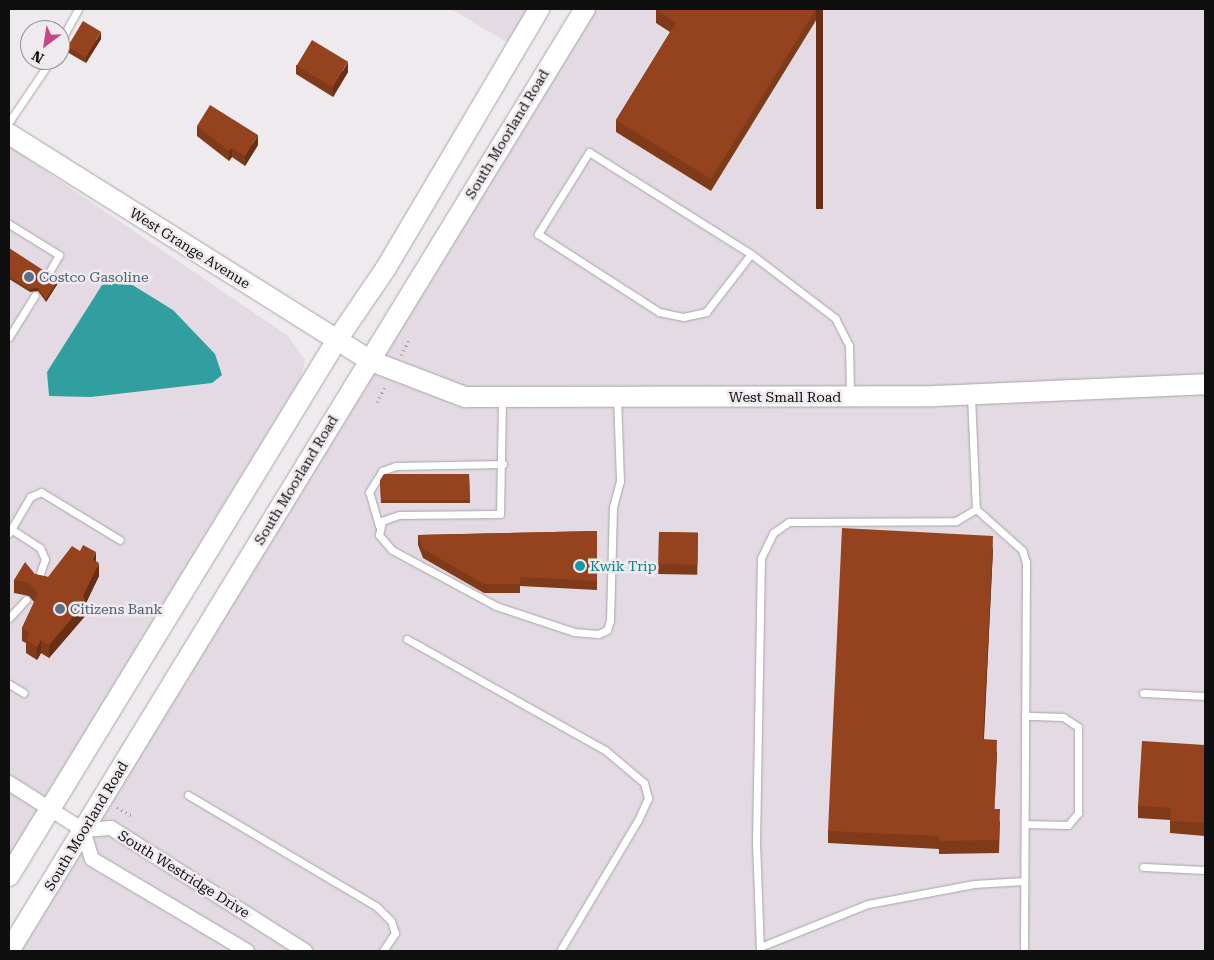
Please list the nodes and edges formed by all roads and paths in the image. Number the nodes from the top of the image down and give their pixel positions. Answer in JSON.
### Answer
{"nodes":[{"id":1,"x":78,"y":9,"type":"edge"},
{"id":2,"x":538,"y":9,"type":"edge"},
{"id":3,"x":584,"y":9,"type":"edge"},
{"id":4,"x":70,"y":24,"type":"edge"},
{"id":5,"x":44,"y":70,"type":"edge"},
{"id":6,"x":9,"y":122,"type":"edge"},
{"id":7,"x":9,"y":134,"type":"edge"},
{"id":8,"x":9,"y":224,"type":"edge"},
{"id":9,"x":751,"y":254,"type":"junction"},
{"id":10,"x":47,"y":276,"type":"edge"},
{"id":11,"x":35,"y":295,"type":"dead end"},
{"id":12,"x":9,"y":337,"type":"edge"},
{"id":13,"x":337,"y":340,"type":"junction"},
{"id":14,"x":371,"y":361,"type":"junction"},
{"id":15,"x":1205,"y":384,"type":"edge"},
{"id":16,"x":971,"y":394,"type":"junction"},
{"id":17,"x":617,"y":397,"type":"junction"},
{"id":18,"x":850,"y":397,"type":"junction"},
{"id":19,"x":502,"y":398,"type":"junction"},
{"id":20,"x":503,"y":464,"type":"junction"},
{"id":21,"x":976,"y":510,"type":"junction"},
{"id":22,"x":379,"y":526,"type":"junction"},
{"id":23,"x":10,"y":531,"type":"edge"},
{"id":24,"x":120,"y":540,"type":"dead end"},
{"id":25,"x":37,"y":582,"type":"edge"},
{"id":26,"x":26,"y":600,"type":"edge"},
{"id":27,"x":9,"y":618,"type":"edge"},
{"id":28,"x":407,"y":639,"type":"dead end"},
{"id":29,"x":9,"y":684,"type":"edge"},
{"id":30,"x":24,"y":693,"type":"dead end"},
{"id":31,"x":1142,"y":693,"type":"dead end"},
{"id":32,"x":1205,"y":696,"type":"edge"},
{"id":33,"x":1025,"y":716,"type":"junction"},
{"id":34,"x":9,"y":783,"type":"edge"},
{"id":35,"x":188,"y":795,"type":"dead end"},
{"id":36,"x":50,"y":808,"type":"junction"},
{"id":37,"x":1025,"y":824,"type":"junction"},
{"id":38,"x":83,"y":830,"type":"junction"},
{"id":39,"x":1143,"y":867,"type":"dead end"},
{"id":40,"x":1205,"y":870,"type":"edge"},
{"id":41,"x":9,"y":876,"type":"edge"},
{"id":42,"x":1024,"y":881,"type":"junction"},
{"id":43,"x":760,"y":949,"type":"edge"},
{"id":44,"x":9,"y":951,"type":"edge"},
{"id":45,"x":247,"y":951,"type":"edge"},
{"id":46,"x":305,"y":951,"type":"edge"},
{"id":47,"x":383,"y":951,"type":"edge"},
{"id":48,"x":560,"y":951,"type":"edge"},
{"id":49,"x":1024,"y":951,"type":"edge"}],
"edges":[{"from":1,"to":4,"type":"lane"},
{"from":2,"to":13,"type":"main road"},
{"from":3,"to":14,"type":"main road","name":"South Moorland Road"},
{"from":5,"to":6,"type":"lane"},
{"from":7,"to":13,"type":"main road","name":"West Grange Avenue"},
{"from":8,"to":10,"type":"lane"},
{"from":9,"to":9,"type":"lane"},
{"from":9,"to":18,"type":"lane"},
{"from":11,"to":12,"type":"lane"},
{"from":13,"to":14,"type":"main road","name":"West Grange Avenue"},
{"from":13,"to":36,"type":"main road"},
{"from":14,"to":19,"type":"main road","name":"West Small Road"},
{"from":14,"to":38,"type":"main road","name":"South Moorland Road"},
{"from":15,"to":16,"type":"main road","name":"West Small Road"},
{"from":16,"to":18,"type":"main road","name":"West Small Road"},
{"from":16,"to":21,"type":"lane"},
{"from":17,"to":18,"type":"main road","name":"West Small Road"},
{"from":17,"to":19,"type":"main road","name":"West Small Road"},
{"from":17,"to":22,"type":"lane"},
{"from":19,"to":20,"type":"lane"},
{"from":20,"to":22,"type":"lane"},
{"from":20,"to":22,"type":"lane"},
{"from":21,"to":33,"type":"lane"},
{"from":21,"to":43,"type":"lane"},
{"from":23,"to":24,"type":"lane"},
{"from":23,"to":25,"type":"lane"},
{"from":26,"to":27,"type":"lane"},
{"from":28,"to":48,"type":"lane"},
{"from":29,"to":30,"type":"lane"},
{"from":31,"to":32,"type":"lane"},
{"from":33,"to":37,"type":"lane"},
{"from":33,"to":37,"type":"lane"},
{"from":34,"to":36,"type":"street"},
{"from":35,"to":47,"type":"lane"},
{"from":36,"to":38,"type":"street"},
{"from":36,"to":41,"type":"main road"},
{"from":37,"to":42,"type":"lane"},
{"from":38,"to":44,"type":"main road","name":"South Moorland Road"},
{"from":38,"to":45,"type":"street"},
{"from":38,"to":46,"type":"street","name":"South Westridge Drive"},
{"from":39,"to":40,"type":"lane"},
{"from":42,"to":43,"type":"lane"},
{"from":42,"to":49,"type":"lane"}]}
